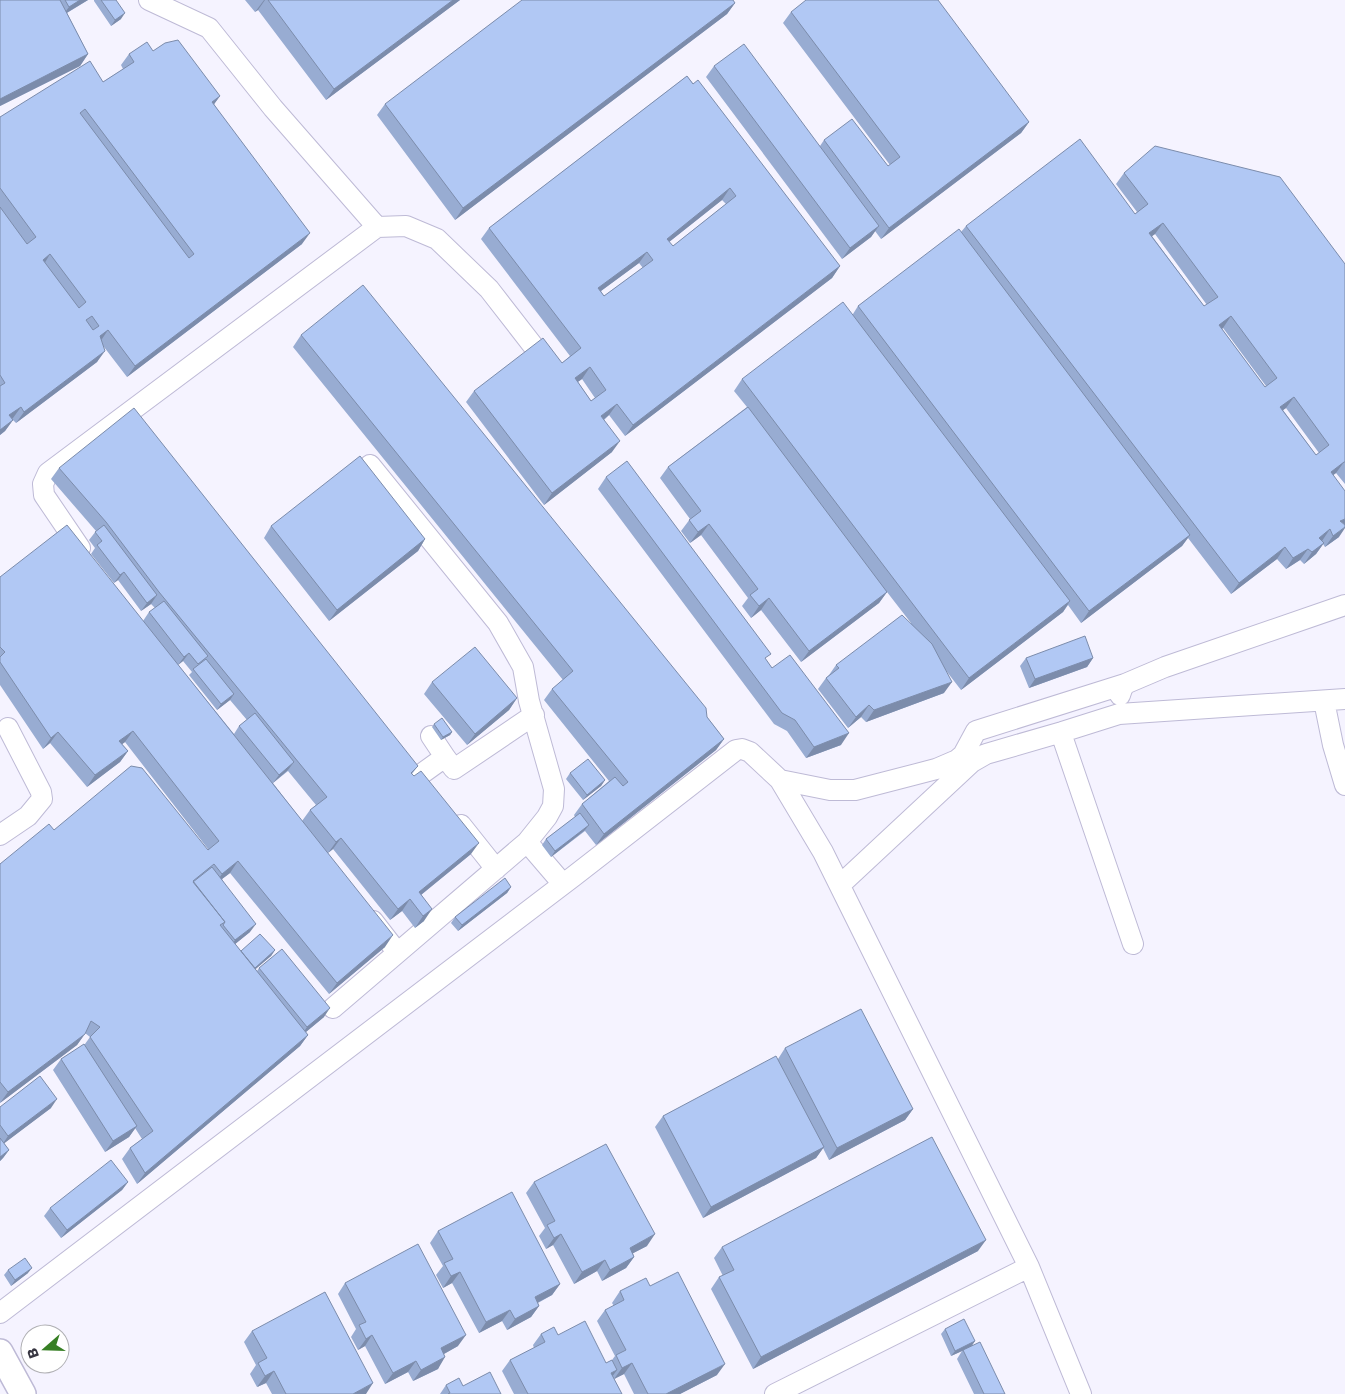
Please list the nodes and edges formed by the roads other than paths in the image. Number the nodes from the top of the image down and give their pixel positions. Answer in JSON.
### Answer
{"nodes":[{"id":1,"x":149,"y":0,"type":"edge"},
{"id":2,"x":377,"y":228,"type":"junction"},
{"id":3,"x":548,"y":365,"type":"edge"},
{"id":4,"x":370,"y":466,"type":"edge"},
{"id":5,"x":92,"y":563,"type":"edge"},
{"id":6,"x":1345,"y":605,"type":"edge"},
{"id":7,"x":1125,"y":684,"type":"junction"},
{"id":8,"x":1345,"y":699,"type":"edge"},
{"id":9,"x":1324,"y":701,"type":"junction"},
{"id":10,"x":1119,"y":714,"type":"junction"},
{"id":11,"x":534,"y":715,"type":"junction"},
{"id":12,"x":8,"y":728,"type":"dead end"},
{"id":13,"x":1062,"y":732,"type":"junction"},
{"id":14,"x":431,"y":736,"type":"dead end"},
{"id":15,"x":445,"y":757,"type":"junction"},
{"id":16,"x":420,"y":774,"type":"edge"},
{"id":17,"x":780,"y":780,"type":"junction"},
{"id":18,"x":1345,"y":785,"type":"edge"},
{"id":19,"x":449,"y":811,"type":"edge"},
{"id":20,"x":0,"y":835,"type":"edge"},
{"id":21,"x":527,"y":842,"type":"junction"},
{"id":22,"x":496,"y":869,"type":"junction"},
{"id":23,"x":563,"y":884,"type":"junction"},
{"id":24,"x":840,"y":884,"type":"junction"},
{"id":25,"x":361,"y":906,"type":"edge"},
{"id":26,"x":1133,"y":944,"type":"dead end"},
{"id":27,"x":398,"y":952,"type":"junction"},
{"id":28,"x":333,"y":1008,"type":"dead end"},
{"id":29,"x":1029,"y":1267,"type":"junction"},
{"id":30,"x":0,"y":1314,"type":"edge"},
{"id":31,"x":0,"y":1352,"type":"edge"},
{"id":32,"x":23,"y":1394,"type":"edge"},
{"id":33,"x":775,"y":1394,"type":"edge"},
{"id":34,"x":1081,"y":1394,"type":"edge"}],
"edges":[{"from":1,"to":2,"type":"street"},
{"from":2,"to":3,"type":"street"},
{"from":2,"to":5,"type":"street"},
{"from":4,"to":11,"type":"street"},
{"from":6,"to":7,"type":"street"},
{"from":7,"to":10,"type":"street"},
{"from":7,"to":17,"type":"street"},
{"from":8,"to":9,"type":"street"},
{"from":9,"to":10,"type":"street"},
{"from":9,"to":18,"type":"street"},
{"from":10,"to":13,"type":"street"},
{"from":11,"to":15,"type":"street"},
{"from":11,"to":21,"type":"street"},
{"from":12,"to":20,"type":"street"},
{"from":13,"to":24,"type":"street"},
{"from":13,"to":26,"type":"street"},
{"from":14,"to":15,"type":"street"},
{"from":15,"to":16,"type":"street"},
{"from":17,"to":23,"type":"street"},
{"from":17,"to":24,"type":"street"},
{"from":19,"to":22,"type":"street"},
{"from":21,"to":22,"type":"street"},
{"from":21,"to":23,"type":"street"},
{"from":22,"to":27,"type":"street"},
{"from":23,"to":30,"type":"street"},
{"from":24,"to":29,"type":"street"},
{"from":25,"to":27,"type":"street"},
{"from":27,"to":28,"type":"street"},
{"from":29,"to":33,"type":"street"},
{"from":29,"to":34,"type":"street"},
{"from":31,"to":32,"type":"main road"}]}
